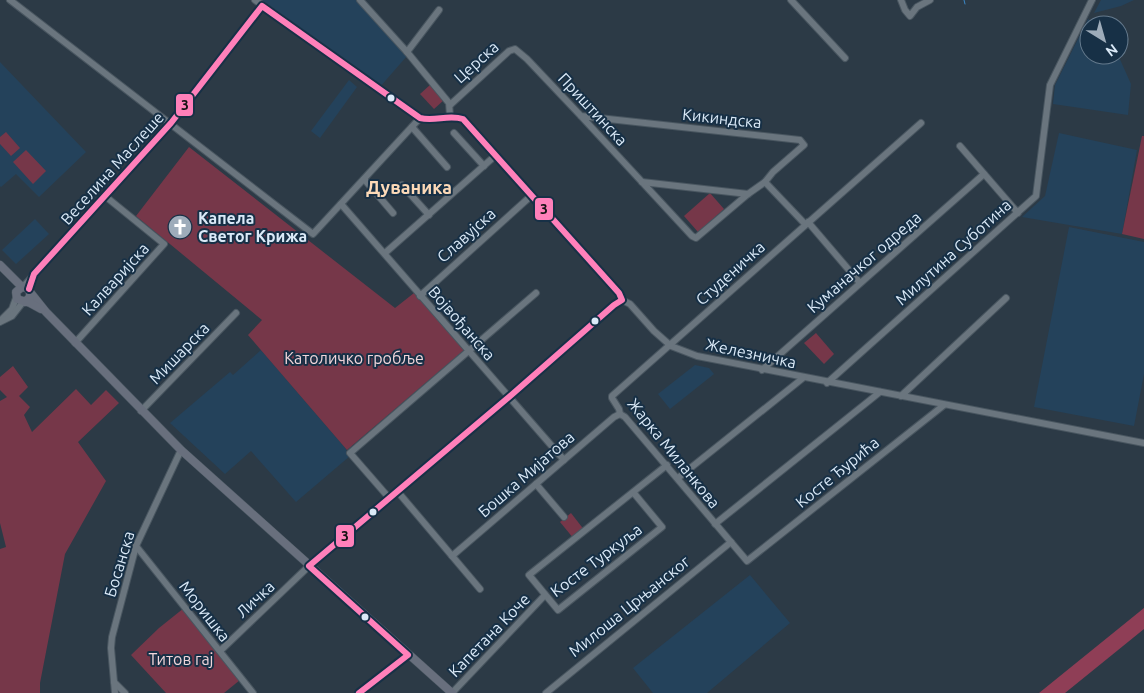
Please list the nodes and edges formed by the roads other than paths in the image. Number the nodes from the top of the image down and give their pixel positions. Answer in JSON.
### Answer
{"nodes":[{"id":1,"x":10,"y":0,"type":"edge"},
{"id":2,"x":255,"y":0,"type":"edge"},
{"id":3,"x":360,"y":0,"type":"edge"},
{"id":4,"x":791,"y":0,"type":"edge"},
{"id":5,"x":901,"y":0,"type":"edge"},
{"id":6,"x":930,"y":0,"type":"edge"},
{"id":7,"x":1092,"y":0,"type":"edge"},
{"id":8,"x":262,"y":6,"type":"junction"},
{"id":9,"x":439,"y":10,"type":"dead end"},
{"id":10,"x":407,"y":52,"type":"junction"},
{"id":11,"x":523,"y":55,"type":"joint"},
{"id":12,"x":845,"y":58,"type":"dead end"},
{"id":13,"x":450,"y":105,"type":"junction"},
{"id":14,"x":450,"y":116,"type":"junction"},
{"id":15,"x":581,"y":116,"type":"junction"},
{"id":16,"x":420,"y":118,"type":"junction"},
{"id":17,"x":171,"y":123,"type":"junction"},
{"id":18,"x":920,"y":123,"type":"dead end"},
{"id":19,"x":412,"y":128,"type":"junction"},
{"id":20,"x":454,"y":133,"type":"dead end"},
{"id":21,"x":960,"y":146,"type":"dead end"},
{"id":22,"x":496,"y":156,"type":"junction"},
{"id":23,"x":484,"y":166,"type":"junction"},
{"id":24,"x":447,"y":167,"type":"dead end"},
{"id":25,"x":984,"y":174,"type":"junction"},
{"id":26,"x":364,"y":179,"type":"junction"},
{"id":27,"x":642,"y":182,"type":"junction"},
{"id":28,"x":765,"y":182,"type":"junction"},
{"id":29,"x":402,"y":185,"type":"dead end"},
{"id":30,"x":748,"y":194,"type":"junction"},
{"id":31,"x":532,"y":195,"type":"junction"},
{"id":32,"x":105,"y":196,"type":"junction"},
{"id":33,"x":341,"y":204,"type":"junction"},
{"id":34,"x":393,"y":212,"type":"dead end"},
{"id":35,"x":1018,"y":213,"type":"junction"},
{"id":36,"x":428,"y":215,"type":"junction"},
{"id":37,"x":807,"y":223,"type":"junction"},
{"id":38,"x":385,"y":253,"type":"junction"},
{"id":39,"x":0,"y":265,"type":"edge"},
{"id":40,"x":7,"y":274,"type":"junction"},
{"id":41,"x":860,"y":283,"type":"junction"},
{"id":42,"x":26,"y":289,"type":"junction"},
{"id":43,"x":536,"y":293,"type":"dead end"},
{"id":44,"x":420,"y":296,"type":"junction"},
{"id":45,"x":1006,"y":298,"type":"dead end"},
{"id":46,"x":20,"y":299,"type":"junction"},
{"id":47,"x":622,"y":300,"type":"junction"},
{"id":48,"x":46,"y":312,"type":"junction"},
{"id":49,"x":236,"y":313,"type":"dead end"},
{"id":50,"x":0,"y":322,"type":"edge"},
{"id":51,"x":75,"y":343,"type":"junction"},
{"id":52,"x":671,"y":346,"type":"junction"},
{"id":53,"x":468,"y":351,"type":"junction"},
{"id":54,"x":762,"y":370,"type":"junction"},
{"id":55,"x":803,"y":378,"type":"junction"},
{"id":56,"x":827,"y":382,"type":"junction"},
{"id":57,"x":880,"y":392,"type":"junction"},
{"id":58,"x":900,"y":396,"type":"junction"},
{"id":59,"x":509,"y":397,"type":"junction"},
{"id":60,"x":944,"y":405,"type":"junction"},
{"id":61,"x":141,"y":411,"type":"junction"},
{"id":62,"x":620,"y":414,"type":"junction"},
{"id":63,"x":1144,"y":443,"type":"edge"},
{"id":64,"x":181,"y":450,"type":"junction"},
{"id":65,"x":564,"y":460,"type":"junction"},
{"id":66,"x":667,"y":465,"type":"junction"},
{"id":67,"x":678,"y":478,"type":"junction"},
{"id":68,"x":536,"y":484,"type":"junction"},
{"id":69,"x":398,"y":492,"type":"junction"},
{"id":70,"x":634,"y":492,"type":"junction"},
{"id":71,"x":390,"y":498,"type":"junction"},
{"id":72,"x":564,"y":517,"type":"dead end"},
{"id":73,"x":714,"y":524,"type":"junction"},
{"id":74,"x":731,"y":542,"type":"junction"},
{"id":75,"x":136,"y":546,"type":"junction"},
{"id":76,"x":452,"y":556,"type":"junction"},
{"id":77,"x":747,"y":561,"type":"joint"},
{"id":78,"x":309,"y":566,"type":"junction"},
{"id":79,"x":480,"y":589,"type":"dead end"},
{"id":80,"x":545,"y":595,"type":"junction"},
{"id":81,"x":220,"y":651,"type":"junction"},
{"id":82,"x":408,"y":655,"type":"junction"},
{"id":83,"x":114,"y":682,"type":"junction"},
{"id":84,"x":116,"y":693,"type":"edge"},
{"id":85,"x":125,"y":693,"type":"edge"},
{"id":86,"x":253,"y":693,"type":"edge"},
{"id":87,"x":359,"y":693,"type":"edge"},
{"id":88,"x":452,"y":693,"type":"edge"},
{"id":89,"x":546,"y":693,"type":"edge"}],
"edges":[{"from":1,"to":17,"type":"street"},
{"from":2,"to":8,"type":"street"},
{"from":3,"to":10,"type":"street"},
{"from":4,"to":12,"type":"street"},
{"from":5,"to":6,"type":"street"},
{"from":7,"to":35,"type":"street","name":"Милутина Суботина"},
{"from":8,"to":16,"type":"street"},
{"from":8,"to":17,"type":"street","name":"Веселина Маслеше"},
{"from":9,"to":10,"type":"street"},
{"from":10,"to":13,"type":"street"},
{"from":11,"to":13,"type":"street","name":"Церска"},
{"from":11,"to":15,"type":"street","name":"Приштинска"},
{"from":13,"to":14,"type":"street"},
{"from":14,"to":16,"type":"street"},
{"from":14,"to":22,"type":"street","name":"Железничка"},
{"from":15,"to":27,"type":"street","name":"Приштинска"},
{"from":15,"to":28,"type":"street","name":"Кикиндска"},
{"from":16,"to":19,"type":"street"},
{"from":17,"to":32,"type":"street","name":"Веселина Маслеше"},
{"from":17,"to":33,"type":"street"},
{"from":18,"to":37,"type":"street","name":"Студеничка"},
{"from":19,"to":24,"type":"street"},
{"from":19,"to":26,"type":"street"},
{"from":20,"to":23,"type":"street"},
{"from":21,"to":25,"type":"street"},
{"from":22,"to":23,"type":"street"},
{"from":22,"to":31,"type":"street","name":"Железничка"},
{"from":23,"to":36,"type":"street"},
{"from":25,"to":35,"type":"street"},
{"from":25,"to":41,"type":"street","name":"Куманачког одреда"},
{"from":26,"to":33,"type":"street"},
{"from":26,"to":34,"type":"street"},
{"from":27,"to":30,"type":"street"},
{"from":27,"to":30,"type":"street","name":"Приштинска"},
{"from":28,"to":30,"type":"street","name":"Приштинска"},
{"from":28,"to":37,"type":"street"},
{"from":29,"to":36,"type":"street"},
{"from":31,"to":44,"type":"street","name":"Славујска"},
{"from":31,"to":47,"type":"street","name":"Железничка"},
{"from":32,"to":42,"type":"street","name":"Веселина Маслеше"},
{"from":32,"to":51,"type":"street","name":"Калваријска"},
{"from":33,"to":38,"type":"street","name":"Војвођанска"},
{"from":35,"to":56,"type":"street","name":"Милутина Суботина"},
{"from":36,"to":38,"type":"street"},
{"from":37,"to":41,"type":"street"},
{"from":37,"to":52,"type":"street","name":"Студеничка"},
{"from":38,"to":44,"type":"street","name":"Војвођанска"},
{"from":39,"to":40,"type":"main road"},
{"from":40,"to":42,"type":"main road"},
{"from":40,"to":46,"type":"main road"},
{"from":41,"to":54,"type":"street","name":"Куманачког одреда"},
{"from":42,"to":46,"type":"main road"},
{"from":42,"to":46,"type":"main road"},
{"from":42,"to":48,"type":"main road"},
{"from":43,"to":53,"type":"street"},
{"from":44,"to":53,"type":"street","name":"Војвођанска"},
{"from":45,"to":58,"type":"street"},
{"from":46,"to":48,"type":"main road"},
{"from":46,"to":50,"type":"street"},
{"from":47,"to":52,"type":"street","name":"Железничка"},
{"from":47,"to":59,"type":"street","name":"Личка"},
{"from":48,"to":51,"type":"main road"},
{"from":49,"to":61,"type":"street","name":"Мишарска"},
{"from":51,"to":61,"type":"main road"},
{"from":52,"to":54,"type":"street","name":"Железничка"},
{"from":52,"to":62,"type":"street","name":"Жарка Миланкова"},
{"from":53,"to":59,"type":"street","name":"Војвођанска"},
{"from":53,"to":71,"type":"street"},
{"from":54,"to":55,"type":"street","name":"Железничка"},
{"from":55,"to":56,"type":"street","name":"Железничка"},
{"from":55,"to":67,"type":"street"},
{"from":56,"to":57,"type":"street","name":"Железничка"},
{"from":57,"to":58,"type":"street","name":"Железничка"},
{"from":57,"to":73,"type":"street"},
{"from":58,"to":60,"type":"street","name":"Железничка"},
{"from":59,"to":65,"type":"street","name":"Војвођанска"},
{"from":59,"to":69,"type":"street","name":"Личка"},
{"from":60,"to":63,"type":"street","name":"Железничка"},
{"from":60,"to":77,"type":"street","name":"Косте Ђурића"},
{"from":61,"to":64,"type":"main road"},
{"from":62,"to":65,"type":"street","name":"Бошка Мијатова"},
{"from":62,"to":66,"type":"street","name":"Жарка Миланкова"},
{"from":64,"to":75,"type":"street","name":"Босанска"},
{"from":64,"to":78,"type":"main road"},
{"from":65,"to":68,"type":"street","name":"Бошка Мијатова"},
{"from":66,"to":67,"type":"street","name":"Жарка Миланкова"},
{"from":66,"to":70,"type":"street","name":"Косте Туркуља"},
{"from":67,"to":73,"type":"street","name":"Жарка Миланкова"},
{"from":68,"to":72,"type":"street"},
{"from":68,"to":76,"type":"street","name":"Бошка Мијатова"},
{"from":69,"to":71,"type":"street","name":"Личка"},
{"from":69,"to":76,"type":"street"},
{"from":70,"to":80,"type":"street","name":"Косте Туркуља"},
{"from":70,"to":80,"type":"street","name":"Косте Туркуља"},
{"from":71,"to":78,"type":"street","name":"Личка"},
{"from":73,"to":74,"type":"street","name":"Жарка Миланкова"},
{"from":74,"to":77,"type":"street","name":"Жарка Миланкова"},
{"from":74,"to":89,"type":"street","name":"Милоша Црњанског"},
{"from":75,"to":81,"type":"street","name":"Моришка"},
{"from":75,"to":83,"type":"street","name":"Босанска"},
{"from":76,"to":79,"type":"street"},
{"from":78,"to":81,"type":"street","name":"Личка"},
{"from":78,"to":82,"type":"main road"},
{"from":80,"to":88,"type":"street","name":"Капетана Коче"},
{"from":81,"to":86,"type":"street","name":"Моришка"},
{"from":82,"to":87,"type":"street"},
{"from":82,"to":88,"type":"main road"},
{"from":83,"to":84,"type":"street","name":"Босанска"},
{"from":83,"to":85,"type":"street"}]}
